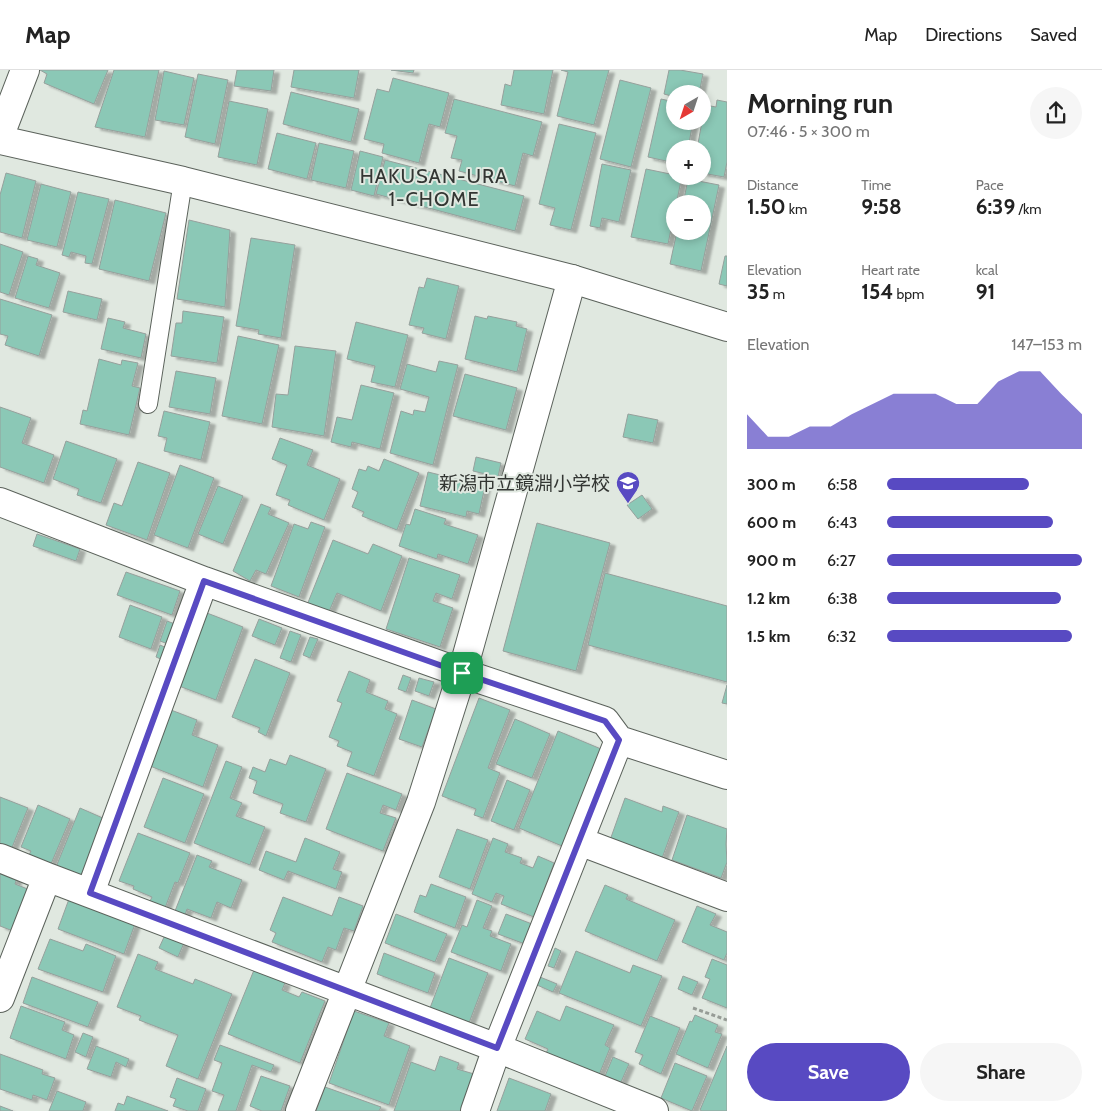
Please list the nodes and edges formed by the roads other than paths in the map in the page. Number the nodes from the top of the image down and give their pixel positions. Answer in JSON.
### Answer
{"nodes":[{"id":1,"x":25,"y":70,"type":"edge"},
{"id":2,"x":0,"y":135,"type":"edge"},
{"id":3,"x":0,"y":140,"type":"edge"},
{"id":4,"x":183,"y":181,"type":"junction"},
{"id":5,"x":572,"y":279,"type":"junction"},
{"id":6,"x":727,"y":327,"type":"edge"},
{"id":7,"x":148,"y":404,"type":"dead end"},
{"id":8,"x":0,"y":502,"type":"edge"},
{"id":9,"x":204,"y":581,"type":"junction"},
{"id":10,"x":462,"y":673,"type":"junction"},
{"id":11,"x":619,"y":740,"type":"junction"},
{"id":12,"x":727,"y":775,"type":"edge"},
{"id":13,"x":580,"y":841,"type":"junction"},
{"id":14,"x":0,"y":858,"type":"edge"},
{"id":15,"x":47,"y":878,"type":"junction"},
{"id":16,"x":90,"y":893,"type":"junction"},
{"id":17,"x":727,"y":897,"type":"edge"},
{"id":18,"x":346,"y":990,"type":"junction"},
{"id":19,"x":0,"y":998,"type":"edge"},
{"id":20,"x":497,"y":1048,"type":"junction"},
{"id":21,"x":300,"y":1111,"type":"edge"},
{"id":22,"x":475,"y":1111,"type":"edge"},
{"id":23,"x":654,"y":1111,"type":"edge"}],
"edges":[{"from":1,"to":2,"type":"street"},
{"from":3,"to":4,"type":"street"},
{"from":4,"to":5,"type":"street"},
{"from":4,"to":7,"type":"lane"},
{"from":5,"to":6,"type":"street"},
{"from":5,"to":10,"type":"street"},
{"from":8,"to":9,"type":"street"},
{"from":9,"to":10,"type":"street"},
{"from":9,"to":16,"type":"street"},
{"from":10,"to":11,"type":"street"},
{"from":10,"to":18,"type":"street"},
{"from":11,"to":12,"type":"street"},
{"from":11,"to":13,"type":"street"},
{"from":13,"to":17,"type":"street"},
{"from":13,"to":20,"type":"street"},
{"from":14,"to":15,"type":"street"},
{"from":15,"to":16,"type":"street"},
{"from":15,"to":19,"type":"street"},
{"from":16,"to":18,"type":"street"},
{"from":18,"to":20,"type":"street"},
{"from":18,"to":21,"type":"street"},
{"from":20,"to":22,"type":"street"},
{"from":20,"to":23,"type":"street"}]}
